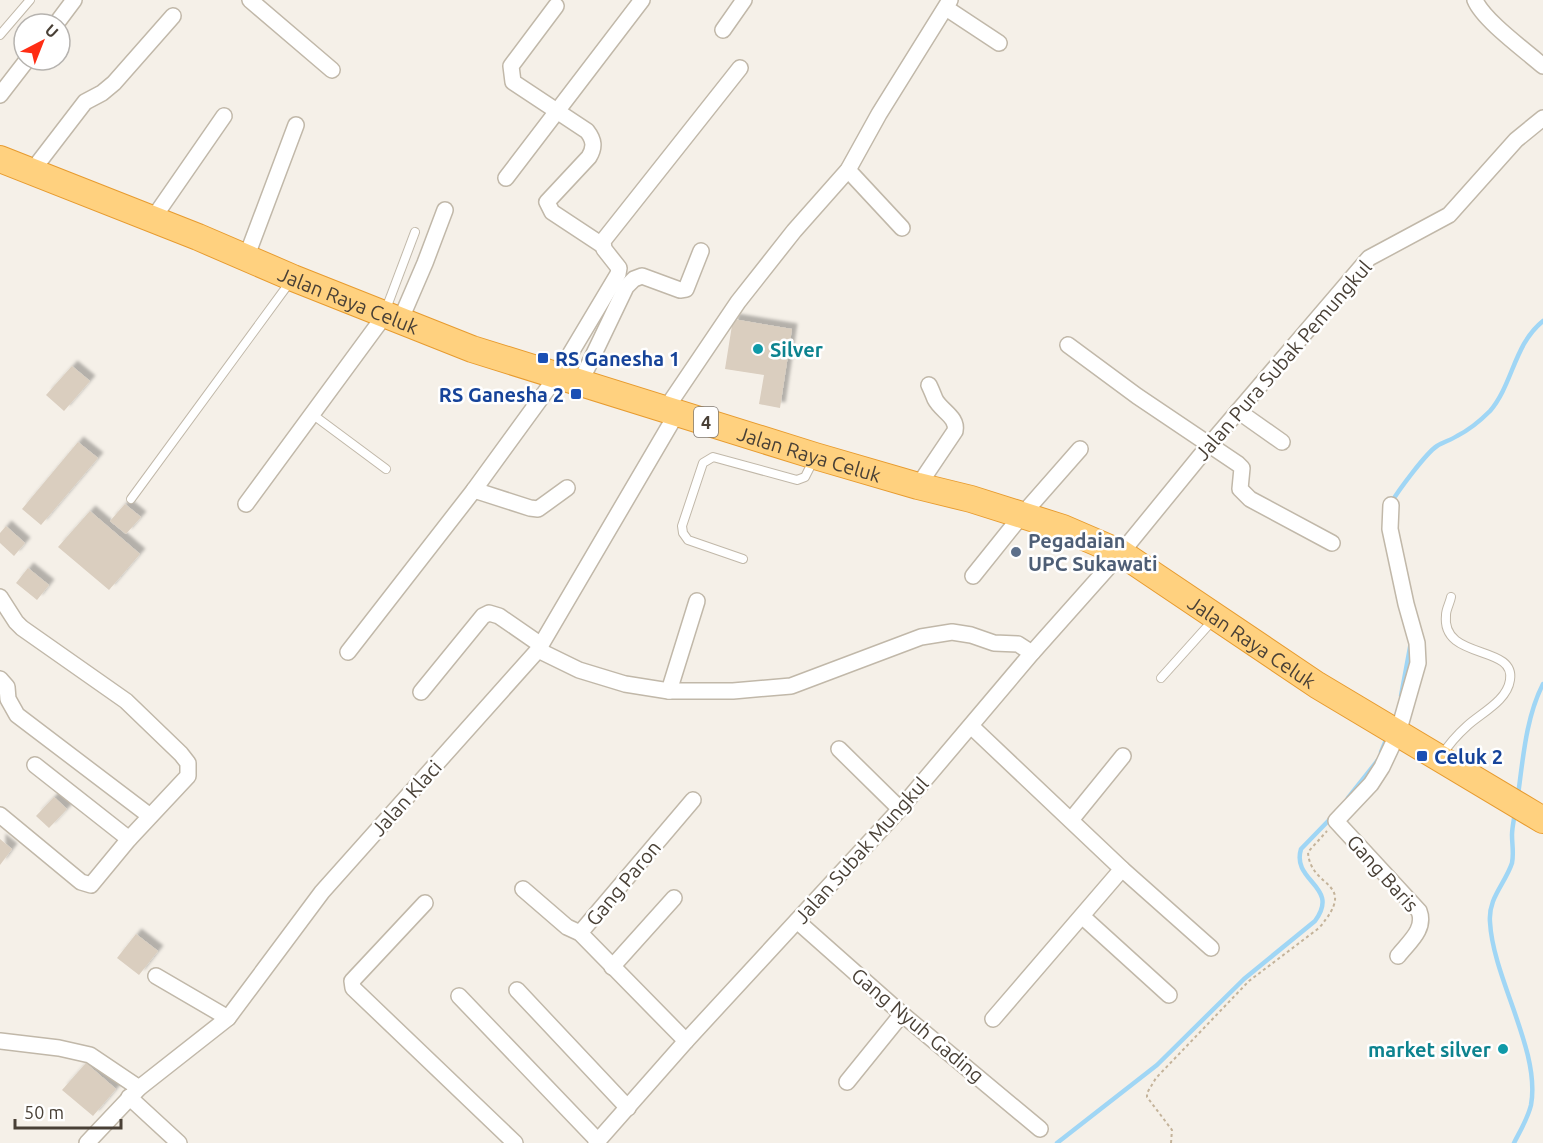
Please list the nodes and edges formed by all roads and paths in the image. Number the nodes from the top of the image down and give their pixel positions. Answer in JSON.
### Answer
{"nodes":[{"id":1,"x":30,"y":0,"type":"edge"},
{"id":2,"x":250,"y":0,"type":"edge"},
{"id":3,"x":642,"y":0,"type":"edge"},
{"id":4,"x":744,"y":0,"type":"edge"},
{"id":5,"x":1475,"y":0,"type":"edge"},
{"id":6,"x":948,"y":4,"type":"edge"},
{"id":7,"x":556,"y":6,"type":"dead end"},
{"id":8,"x":173,"y":16,"type":"dead end"},
{"id":9,"x":723,"y":30,"type":"dead end"},
{"id":10,"x":0,"y":35,"type":"edge"},
{"id":11,"x":999,"y":43,"type":"dead end"},
{"id":12,"x":1543,"y":66,"type":"edge"},
{"id":13,"x":740,"y":68,"type":"dead end"},
{"id":14,"x":332,"y":70,"type":"dead end"},
{"id":15,"x":18,"y":72,"type":"edge"},
{"id":16,"x":0,"y":95,"type":"edge"},
{"id":17,"x":558,"y":110,"type":"junction"},
{"id":18,"x":224,"y":116,"type":"dead end"},
{"id":19,"x":1543,"y":118,"type":"edge"},
{"id":20,"x":296,"y":125,"type":"dead end"},
{"id":21,"x":0,"y":159,"type":"edge"},
{"id":22,"x":848,"y":170,"type":"junction"},
{"id":23,"x":32,"y":171,"type":"junction"},
{"id":24,"x":506,"y":178,"type":"dead end"},
{"id":25,"x":445,"y":210,"type":"dead end"},
{"id":26,"x":152,"y":220,"type":"junction"},
{"id":27,"x":902,"y":228,"type":"dead end"},
{"id":28,"x":415,"y":232,"type":"dead end"},
{"id":29,"x":602,"y":245,"type":"junction"},
{"id":30,"x":701,"y":252,"type":"dead end"},
{"id":31,"x":246,"y":258,"type":"junction"},
{"id":32,"x":293,"y":278,"type":"junction"},
{"id":33,"x":392,"y":318,"type":"junction"},
{"id":34,"x":1068,"y":345,"type":"dead end"},
{"id":35,"x":574,"y":376,"type":"junction"},
{"id":36,"x":929,"y":385,"type":"dead end"},
{"id":37,"x":671,"y":411,"type":"junction"},
{"id":38,"x":1238,"y":411,"type":"junction"},
{"id":39,"x":312,"y":414,"type":"junction"},
{"id":40,"x":1282,"y":442,"type":"dead end"},
{"id":41,"x":1210,"y":444,"type":"junction"},
{"id":42,"x":1080,"y":449,"type":"dead end"},
{"id":43,"x":815,"y":456,"type":"junction"},
{"id":44,"x":386,"y":469,"type":"dead end"},
{"id":45,"x":918,"y":486,"type":"junction"},
{"id":46,"x":567,"y":488,"type":"dead end"},
{"id":47,"x":474,"y":490,"type":"junction"},
{"id":48,"x":130,"y":499,"type":"dead end"},
{"id":49,"x":246,"y":504,"type":"dead end"},
{"id":50,"x":1391,"y":506,"type":"dead end"},
{"id":51,"x":1022,"y":515,"type":"junction"},
{"id":52,"x":1332,"y":543,"type":"dead end"},
{"id":53,"x":1120,"y":553,"type":"junction"},
{"id":54,"x":743,"y":559,"type":"dead end"},
{"id":55,"x":973,"y":576,"type":"dead end"},
{"id":56,"x":0,"y":597,"type":"edge"},
{"id":57,"x":1451,"y":597,"type":"dead end"},
{"id":58,"x":696,"y":602,"type":"dead end"},
{"id":59,"x":1215,"y":618,"type":"junction"},
{"id":60,"x":539,"y":648,"type":"junction"},
{"id":61,"x":348,"y":652,"type":"dead end"},
{"id":62,"x":1032,"y":652,"type":"junction"},
{"id":63,"x":1161,"y":678,"type":"dead end"},
{"id":64,"x":0,"y":679,"type":"edge"},
{"id":65,"x":669,"y":691,"type":"junction"},
{"id":66,"x":421,"y":692,"type":"dead end"},
{"id":67,"x":971,"y":726,"type":"junction"},
{"id":68,"x":1393,"y":730,"type":"junction"},
{"id":69,"x":838,"y":749,"type":"dead end"},
{"id":70,"x":1124,"y":756,"type":"dead end"},
{"id":71,"x":1439,"y":759,"type":"junction"},
{"id":72,"x":34,"y":765,"type":"dead end"},
{"id":73,"x":693,"y":800,"type":"dead end"},
{"id":74,"x":900,"y":809,"type":"junction"},
{"id":75,"x":0,"y":815,"type":"edge"},
{"id":76,"x":150,"y":816,"type":"junction"},
{"id":77,"x":1071,"y":820,"type":"junction"},
{"id":78,"x":1543,"y":820,"type":"edge"},
{"id":79,"x":1336,"y":821,"type":"junction"},
{"id":80,"x":129,"y":838,"type":"junction"},
{"id":81,"x":1122,"y":869,"type":"junction"},
{"id":82,"x":523,"y":889,"type":"dead end"},
{"id":83,"x":674,"y":898,"type":"dead end"},
{"id":84,"x":425,"y":903,"type":"dead end"},
{"id":85,"x":1083,"y":917,"type":"junction"},
{"id":86,"x":797,"y":921,"type":"junction"},
{"id":87,"x":580,"y":933,"type":"junction"},
{"id":88,"x":1211,"y":948,"type":"dead end"},
{"id":89,"x":1398,"y":956,"type":"dead end"},
{"id":90,"x":612,"y":967,"type":"junction"},
{"id":91,"x":156,"y":976,"type":"dead end"},
{"id":92,"x":517,"y":990,"type":"dead end"},
{"id":93,"x":1168,"y":995,"type":"dead end"},
{"id":94,"x":459,"y":996,"type":"dead end"},
{"id":95,"x":902,"y":1014,"type":"junction"},
{"id":96,"x":228,"y":1018,"type":"junction"},
{"id":97,"x":993,"y":1019,"type":"dead end"},
{"id":98,"x":0,"y":1041,"type":"edge"},
{"id":99,"x":686,"y":1041,"type":"junction"},
{"id":100,"x":847,"y":1082,"type":"dead end"},
{"id":101,"x":134,"y":1093,"type":"junction"},
{"id":102,"x":628,"y":1108,"type":"junction"},
{"id":103,"x":1040,"y":1129,"type":"dead end"},
{"id":104,"x":597,"y":1142,"type":"edge"},
{"id":105,"x":87,"y":1143,"type":"edge"},
{"id":106,"x":178,"y":1143,"type":"edge"},
{"id":107,"x":515,"y":1143,"type":"edge"},
{"id":108,"x":1171,"y":1143,"type":"edge"}],
"edges":[{"from":1,"to":10,"type":"lane"},
{"from":2,"to":14,"type":"street"},
{"from":3,"to":17,"type":"street"},
{"from":4,"to":9,"type":"street"},
{"from":5,"to":12,"type":"street"},
{"from":6,"to":11,"type":"street"},
{"from":6,"to":22,"type":"street","name":"Jalan Klaci"},
{"from":7,"to":17,"type":"street"},
{"from":8,"to":23,"type":"street"},
{"from":13,"to":29,"type":"street"},
{"from":15,"to":16,"type":"street"},
{"from":17,"to":24,"type":"street"},
{"from":17,"to":29,"type":"street"},
{"from":18,"to":26,"type":"street"},
{"from":19,"to":38,"type":"street","name":"Jalan Pura Subak Pemungkul"},
{"from":20,"to":31,"type":"street"},
{"from":21,"to":23,"type":"highway","name":"Jalan Raya Celuk","number":"4"},
{"from":22,"to":27,"type":"street"},
{"from":22,"to":37,"type":"street","name":"Jalan Klaci"},
{"from":23,"to":26,"type":"highway","name":"Jalan Raya Celuk","number":"4"},
{"from":25,"to":33,"type":"street"},
{"from":26,"to":31,"type":"highway","name":"Jalan Raya Celuk","number":"4"},
{"from":28,"to":33,"type":"lane"},
{"from":29,"to":35,"type":"street"},
{"from":30,"to":35,"type":"street"},
{"from":31,"to":32,"type":"highway","name":"Jalan Raya Celuk","number":"4"},
{"from":32,"to":33,"type":"highway","name":"Jalan Raya Celuk","number":"4"},
{"from":32,"to":48,"type":"lane"},
{"from":33,"to":35,"type":"highway","name":"Jalan Raya Celuk","number":"4"},
{"from":33,"to":39,"type":"street"},
{"from":34,"to":41,"type":"street"},
{"from":35,"to":37,"type":"highway","name":"Jalan Raya Celuk","number":"4"},
{"from":35,"to":47,"type":"street"},
{"from":36,"to":45,"type":"street"},
{"from":37,"to":43,"type":"highway","name":"Jalan Raya Celuk","number":"4"},
{"from":37,"to":60,"type":"street","name":"Jalan Klaci"},
{"from":38,"to":40,"type":"street"},
{"from":38,"to":41,"type":"street","name":"Jalan Pura Subak Pemungkul"},
{"from":39,"to":44,"type":"lane"},
{"from":39,"to":49,"type":"street"},
{"from":41,"to":52,"type":"street"},
{"from":41,"to":53,"type":"street","name":"Jalan Pura Subak Pemungkul"},
{"from":42,"to":51,"type":"street"},
{"from":43,"to":45,"type":"highway","name":"Jalan Raya Celuk","number":"4"},
{"from":43,"to":54,"type":"lane"},
{"from":45,"to":51,"type":"highway","name":"Jalan Raya Celuk","number":"4"},
{"from":46,"to":47,"type":"street"},
{"from":47,"to":61,"type":"street"},
{"from":50,"to":68,"type":"street"},
{"from":51,"to":53,"type":"highway","name":"Jalan Raya Celuk","number":"4"},
{"from":51,"to":55,"type":"street"},
{"from":53,"to":59,"type":"highway","name":"Jalan Raya Celuk","number":"4"},
{"from":53,"to":62,"type":"street","name":"Jalan Subak Mungkul"},
{"from":56,"to":76,"type":"street"},
{"from":57,"to":71,"type":"lane"},
{"from":58,"to":65,"type":"street"},
{"from":59,"to":63,"type":"lane"},
{"from":59,"to":68,"type":"highway","name":"Jalan Raya Celuk","number":"4"},
{"from":60,"to":65,"type":"street"},
{"from":60,"to":66,"type":"street"},
{"from":60,"to":96,"type":"street","name":"Jalan Klaci"},
{"from":62,"to":65,"type":"street"},
{"from":62,"to":67,"type":"street","name":"Jalan Subak Mungkul"},
{"from":64,"to":76,"type":"street"},
{"from":67,"to":74,"type":"street","name":"Jalan Subak Mungkul"},
{"from":67,"to":77,"type":"street"},
{"from":68,"to":71,"type":"highway","name":"Jalan Raya Celuk","number":"4"},
{"from":68,"to":79,"type":"street"},
{"from":69,"to":74,"type":"street"},
{"from":70,"to":77,"type":"street"},
{"from":71,"to":78,"type":"highway","name":"Jalan Raya Celuk","number":"4"},
{"from":72,"to":80,"type":"street"},
{"from":73,"to":87,"type":"street","name":"Gang Paron"},
{"from":74,"to":86,"type":"street","name":"Jalan Subak Mungkul"},
{"from":75,"to":80,"type":"street"},
{"from":76,"to":80,"type":"street"},
{"from":77,"to":81,"type":"street"},
{"from":79,"to":89,"type":"street","name":"Gang Baris"},
{"from":79,"to":108,"type":"path"},
{"from":81,"to":85,"type":"street"},
{"from":81,"to":88,"type":"street"},
{"from":82,"to":87,"type":"street"},
{"from":83,"to":90,"type":"street"},
{"from":84,"to":107,"type":"street"},
{"from":85,"to":93,"type":"street"},
{"from":85,"to":97,"type":"street"},
{"from":86,"to":95,"type":"street","name":"Gang Nyuh Gading"},
{"from":86,"to":99,"type":"street","name":"Jalan Subak Mungkul"},
{"from":87,"to":90,"type":"street","name":"Gang Paron"},
{"from":90,"to":99,"type":"street","name":"Gang Paron"},
{"from":91,"to":96,"type":"street"},
{"from":92,"to":102,"type":"street"},
{"from":94,"to":104,"type":"street"},
{"from":95,"to":100,"type":"street"},
{"from":95,"to":103,"type":"street","name":"Gang Nyuh Gading"},
{"from":96,"to":101,"type":"street","name":"Jalan Klaci"},
{"from":98,"to":101,"type":"street"},
{"from":99,"to":102,"type":"street","name":"Jalan Subak Mungkul"},
{"from":101,"to":105,"type":"street","name":"Jalan Klaci"},
{"from":101,"to":106,"type":"street"},
{"from":102,"to":104,"type":"street","name":"Jalan Subak Mungkul"}]}
